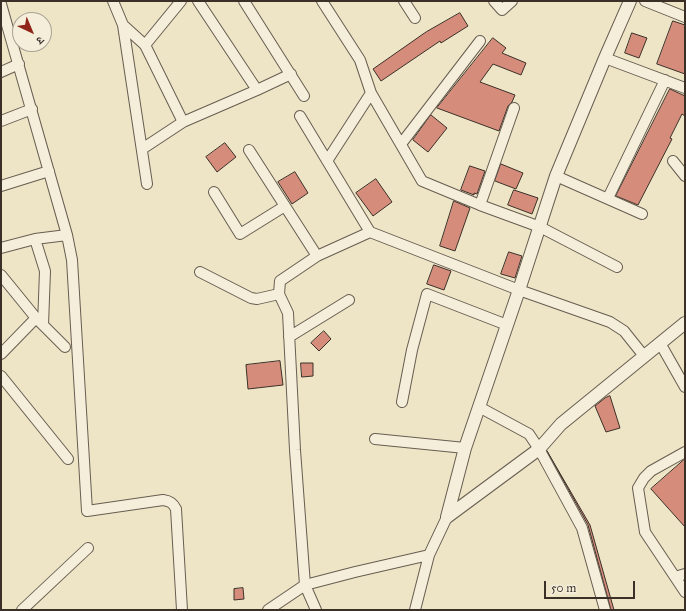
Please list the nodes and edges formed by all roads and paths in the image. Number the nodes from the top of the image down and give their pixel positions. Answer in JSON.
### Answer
{"nodes":[{"id":1,"x":113,"y":1,"type":"edge"},
{"id":2,"x":181,"y":1,"type":"edge"},
{"id":3,"x":198,"y":1,"type":"edge"},
{"id":4,"x":244,"y":1,"type":"edge"},
{"id":5,"x":322,"y":1,"type":"edge"},
{"id":6,"x":404,"y":1,"type":"edge"},
{"id":7,"x":494,"y":1,"type":"edge"},
{"id":8,"x":512,"y":1,"type":"edge"},
{"id":9,"x":630,"y":1,"type":"edge"},
{"id":10,"x":645,"y":1,"type":"edge"},
{"id":11,"x":1,"y":4,"type":"edge"},
{"id":12,"x":685,"y":17,"type":"edge"},
{"id":13,"x":415,"y":18,"type":"dead end"},
{"id":14,"x":123,"y":25,"type":"junction"},
{"id":15,"x":480,"y":41,"type":"dead end"},
{"id":16,"x":145,"y":46,"type":"junction"},
{"id":17,"x":605,"y":58,"type":"junction"},
{"id":18,"x":19,"y":64,"type":"junction"},
{"id":19,"x":1,"y":72,"type":"edge"},
{"id":20,"x":291,"y":74,"type":"junction"},
{"id":21,"x":665,"y":80,"type":"junction"},
{"id":22,"x":685,"y":88,"type":"edge"},
{"id":23,"x":257,"y":90,"type":"junction"},
{"id":24,"x":370,"y":93,"type":"junction"},
{"id":25,"x":304,"y":96,"type":"dead end"},
{"id":26,"x":514,"y":108,"type":"dead end"},
{"id":27,"x":32,"y":110,"type":"junction"},
{"id":28,"x":300,"y":116,"type":"dead end"},
{"id":29,"x":1,"y":121,"type":"edge"},
{"id":30,"x":183,"y":122,"type":"junction"},
{"id":31,"x":401,"y":144,"type":"junction"},
{"id":32,"x":142,"y":149,"type":"junction"},
{"id":33,"x":249,"y":150,"type":"dead end"},
{"id":34,"x":327,"y":161,"type":"junction"},
{"id":35,"x":673,"y":161,"type":"dead end"},
{"id":36,"x":50,"y":171,"type":"junction"},
{"id":37,"x":556,"y":176,"type":"junction"},
{"id":38,"x":685,"y":176,"type":"edge"},
{"id":39,"x":147,"y":184,"type":"dead end"},
{"id":40,"x":1,"y":186,"type":"edge"},
{"id":41,"x":214,"y":192,"type":"dead end"},
{"id":42,"x":608,"y":198,"type":"junction"},
{"id":43,"x":480,"y":205,"type":"junction"},
{"id":44,"x":285,"y":206,"type":"junction"},
{"id":45,"x":642,"y":214,"type":"dead end"},
{"id":46,"x":540,"y":227,"type":"junction"},
{"id":47,"x":370,"y":232,"type":"junction"},
{"id":48,"x":67,"y":234,"type":"junction"},
{"id":49,"x":35,"y":239,"type":"junction"},
{"id":50,"x":1,"y":248,"type":"edge"},
{"id":51,"x":318,"y":256,"type":"junction"},
{"id":52,"x":617,"y":267,"type":"dead end"},
{"id":53,"x":200,"y":272,"type":"dead end"},
{"id":54,"x":1,"y":275,"type":"edge"},
{"id":55,"x":519,"y":290,"type":"junction"},
{"id":56,"x":279,"y":294,"type":"junction"},
{"id":57,"x":349,"y":300,"type":"dead end"},
{"id":58,"x":39,"y":321,"type":"junction"},
{"id":59,"x":685,"y":324,"type":"edge"},
{"id":60,"x":507,"y":325,"type":"junction"},
{"id":61,"x":289,"y":337,"type":"junction"},
{"id":62,"x":660,"y":343,"type":"junction"},
{"id":63,"x":65,"y":347,"type":"dead end"},
{"id":64,"x":1,"y":354,"type":"edge"},
{"id":65,"x":644,"y":356,"type":"junction"},
{"id":66,"x":1,"y":376,"type":"edge"},
{"id":67,"x":685,"y":387,"type":"edge"},
{"id":68,"x":402,"y":402,"type":"dead end"},
{"id":69,"x":479,"y":407,"type":"junction"},
{"id":70,"x":375,"y":439,"type":"dead end"},
{"id":71,"x":465,"y":448,"type":"junction"},
{"id":72,"x":539,"y":449,"type":"junction"},
{"id":73,"x":685,"y":452,"type":"edge"},
{"id":74,"x":68,"y":459,"type":"dead end"},
{"id":75,"x":447,"y":517,"type":"junction"},
{"id":76,"x":88,"y":548,"type":"dead end"},
{"id":77,"x":429,"y":555,"type":"junction"},
{"id":78,"x":680,"y":576,"type":"edge"},
{"id":79,"x":305,"y":585,"type":"junction"},
{"id":80,"x":685,"y":592,"type":"edge"},
{"id":81,"x":22,"y":610,"type":"edge"},
{"id":82,"x":182,"y":610,"type":"edge"},
{"id":83,"x":268,"y":610,"type":"edge"},
{"id":84,"x":316,"y":610,"type":"edge"},
{"id":85,"x":415,"y":610,"type":"edge"},
{"id":86,"x":605,"y":610,"type":"edge"}],
"edges":[{"from":1,"to":14,"type":"street"},
{"from":2,"to":16,"type":"street"},
{"from":3,"to":23,"type":"street"},
{"from":4,"to":20,"type":"street"},
{"from":5,"to":24,"type":"street"},
{"from":6,"to":13,"type":"street"},
{"from":7,"to":8,"type":"street"},
{"from":9,"to":17,"type":"street"},
{"from":10,"to":12,"type":"street"},
{"from":11,"to":18,"type":"street"},
{"from":14,"to":16,"type":"street"},
{"from":14,"to":32,"type":"street"},
{"from":15,"to":31,"type":"street"},
{"from":16,"to":30,"type":"street"},
{"from":17,"to":21,"type":"street"},
{"from":17,"to":37,"type":"street"},
{"from":18,"to":19,"type":"street"},
{"from":18,"to":27,"type":"street"},
{"from":20,"to":23,"type":"street"},
{"from":20,"to":25,"type":"street"},
{"from":21,"to":22,"type":"street"},
{"from":21,"to":42,"type":"street"},
{"from":23,"to":30,"type":"street"},
{"from":24,"to":31,"type":"street"},
{"from":24,"to":34,"type":"street"},
{"from":26,"to":43,"type":"street"},
{"from":27,"to":29,"type":"street"},
{"from":27,"to":36,"type":"street"},
{"from":28,"to":34,"type":"street"},
{"from":30,"to":32,"type":"street"},
{"from":31,"to":43,"type":"street"},
{"from":32,"to":39,"type":"street"},
{"from":33,"to":44,"type":"street"},
{"from":34,"to":47,"type":"street"},
{"from":35,"to":38,"type":"street"},
{"from":36,"to":40,"type":"street"},
{"from":36,"to":48,"type":"street"},
{"from":37,"to":42,"type":"street"},
{"from":37,"to":46,"type":"street"},
{"from":41,"to":44,"type":"street"},
{"from":42,"to":45,"type":"street"},
{"from":43,"to":46,"type":"street"},
{"from":44,"to":51,"type":"street"},
{"from":46,"to":52,"type":"street"},
{"from":46,"to":55,"type":"street"},
{"from":47,"to":51,"type":"street"},
{"from":47,"to":55,"type":"street"},
{"from":48,"to":49,"type":"street"},
{"from":48,"to":82,"type":"street"},
{"from":49,"to":50,"type":"street"},
{"from":49,"to":58,"type":"street"},
{"from":51,"to":56,"type":"street"},
{"from":53,"to":56,"type":"street"},
{"from":54,"to":58,"type":"street"},
{"from":55,"to":60,"type":"street"},
{"from":55,"to":65,"type":"street"},
{"from":56,"to":61,"type":"street"},
{"from":57,"to":61,"type":"street"},
{"from":58,"to":63,"type":"street"},
{"from":58,"to":64,"type":"street"},
{"from":59,"to":62,"type":"street"},
{"from":60,"to":68,"type":"street"},
{"from":60,"to":69,"type":"street"},
{"from":61,"to":79,"type":"street"},
{"from":62,"to":65,"type":"street"},
{"from":62,"to":67,"type":"street"},
{"from":65,"to":72,"type":"street"},
{"from":66,"to":74,"type":"street"},
{"from":69,"to":71,"type":"street"},
{"from":69,"to":72,"type":"street"},
{"from":70,"to":71,"type":"street"},
{"from":71,"to":75,"type":"street"},
{"from":72,"to":75,"type":"street"},
{"from":72,"to":86,"type":"street"},
{"from":73,"to":78,"type":"street"},
{"from":75,"to":77,"type":"street"},
{"from":76,"to":81,"type":"street"},
{"from":77,"to":79,"type":"street"},
{"from":77,"to":85,"type":"street"},
{"from":78,"to":80,"type":"street"},
{"from":79,"to":83,"type":"street"},
{"from":79,"to":84,"type":"street"}]}
